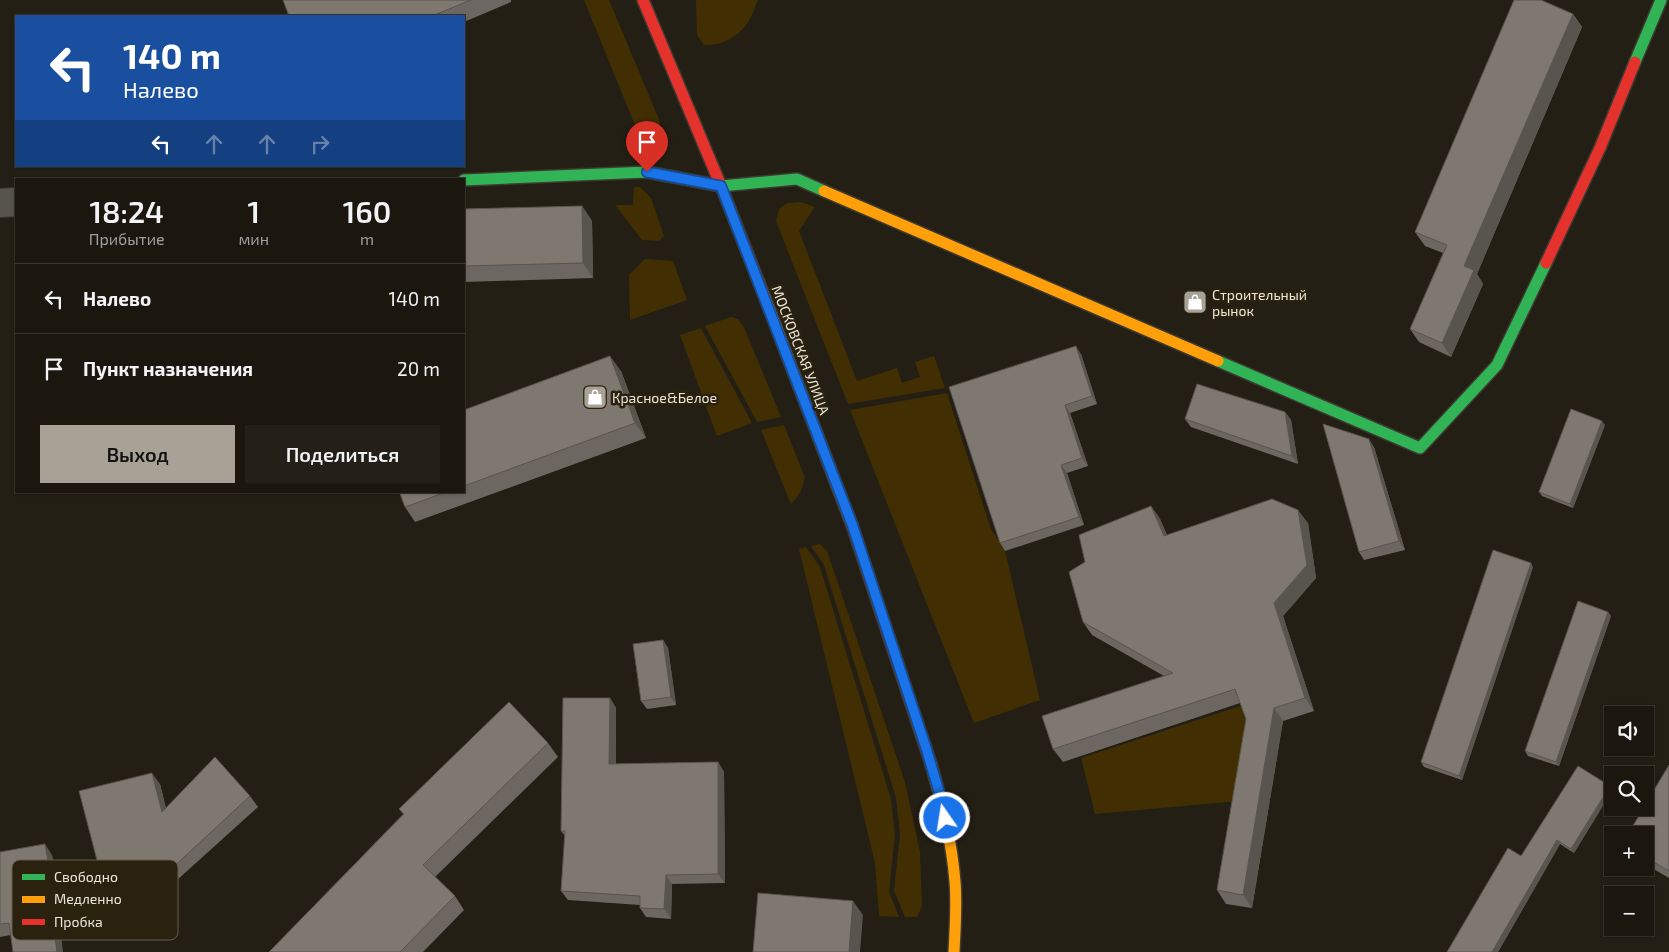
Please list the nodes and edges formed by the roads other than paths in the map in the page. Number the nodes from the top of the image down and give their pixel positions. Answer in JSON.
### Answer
{"nodes":[{"id":1,"x":643,"y":0,"type":"edge"},
{"id":2,"x":1661,"y":0,"type":"edge"},
{"id":3,"x":465,"y":180,"type":"edge"},
{"id":4,"x":721,"y":186,"type":"junction"},
{"id":5,"x":15,"y":202,"type":"edge"},
{"id":6,"x":0,"y":203,"type":"edge"},
{"id":7,"x":954,"y":952,"type":"edge"}],
"edges":[{"from":1,"to":4,"type":"street","name":"МОСКОВСКАЯ УЛИЦА"},
{"from":2,"to":4,"type":"street"},
{"from":3,"to":4,"type":"street"},
{"from":4,"to":7,"type":"street","name":"МОСКОВСКАЯ УЛИЦА"},
{"from":5,"to":6,"type":"street"}]}
